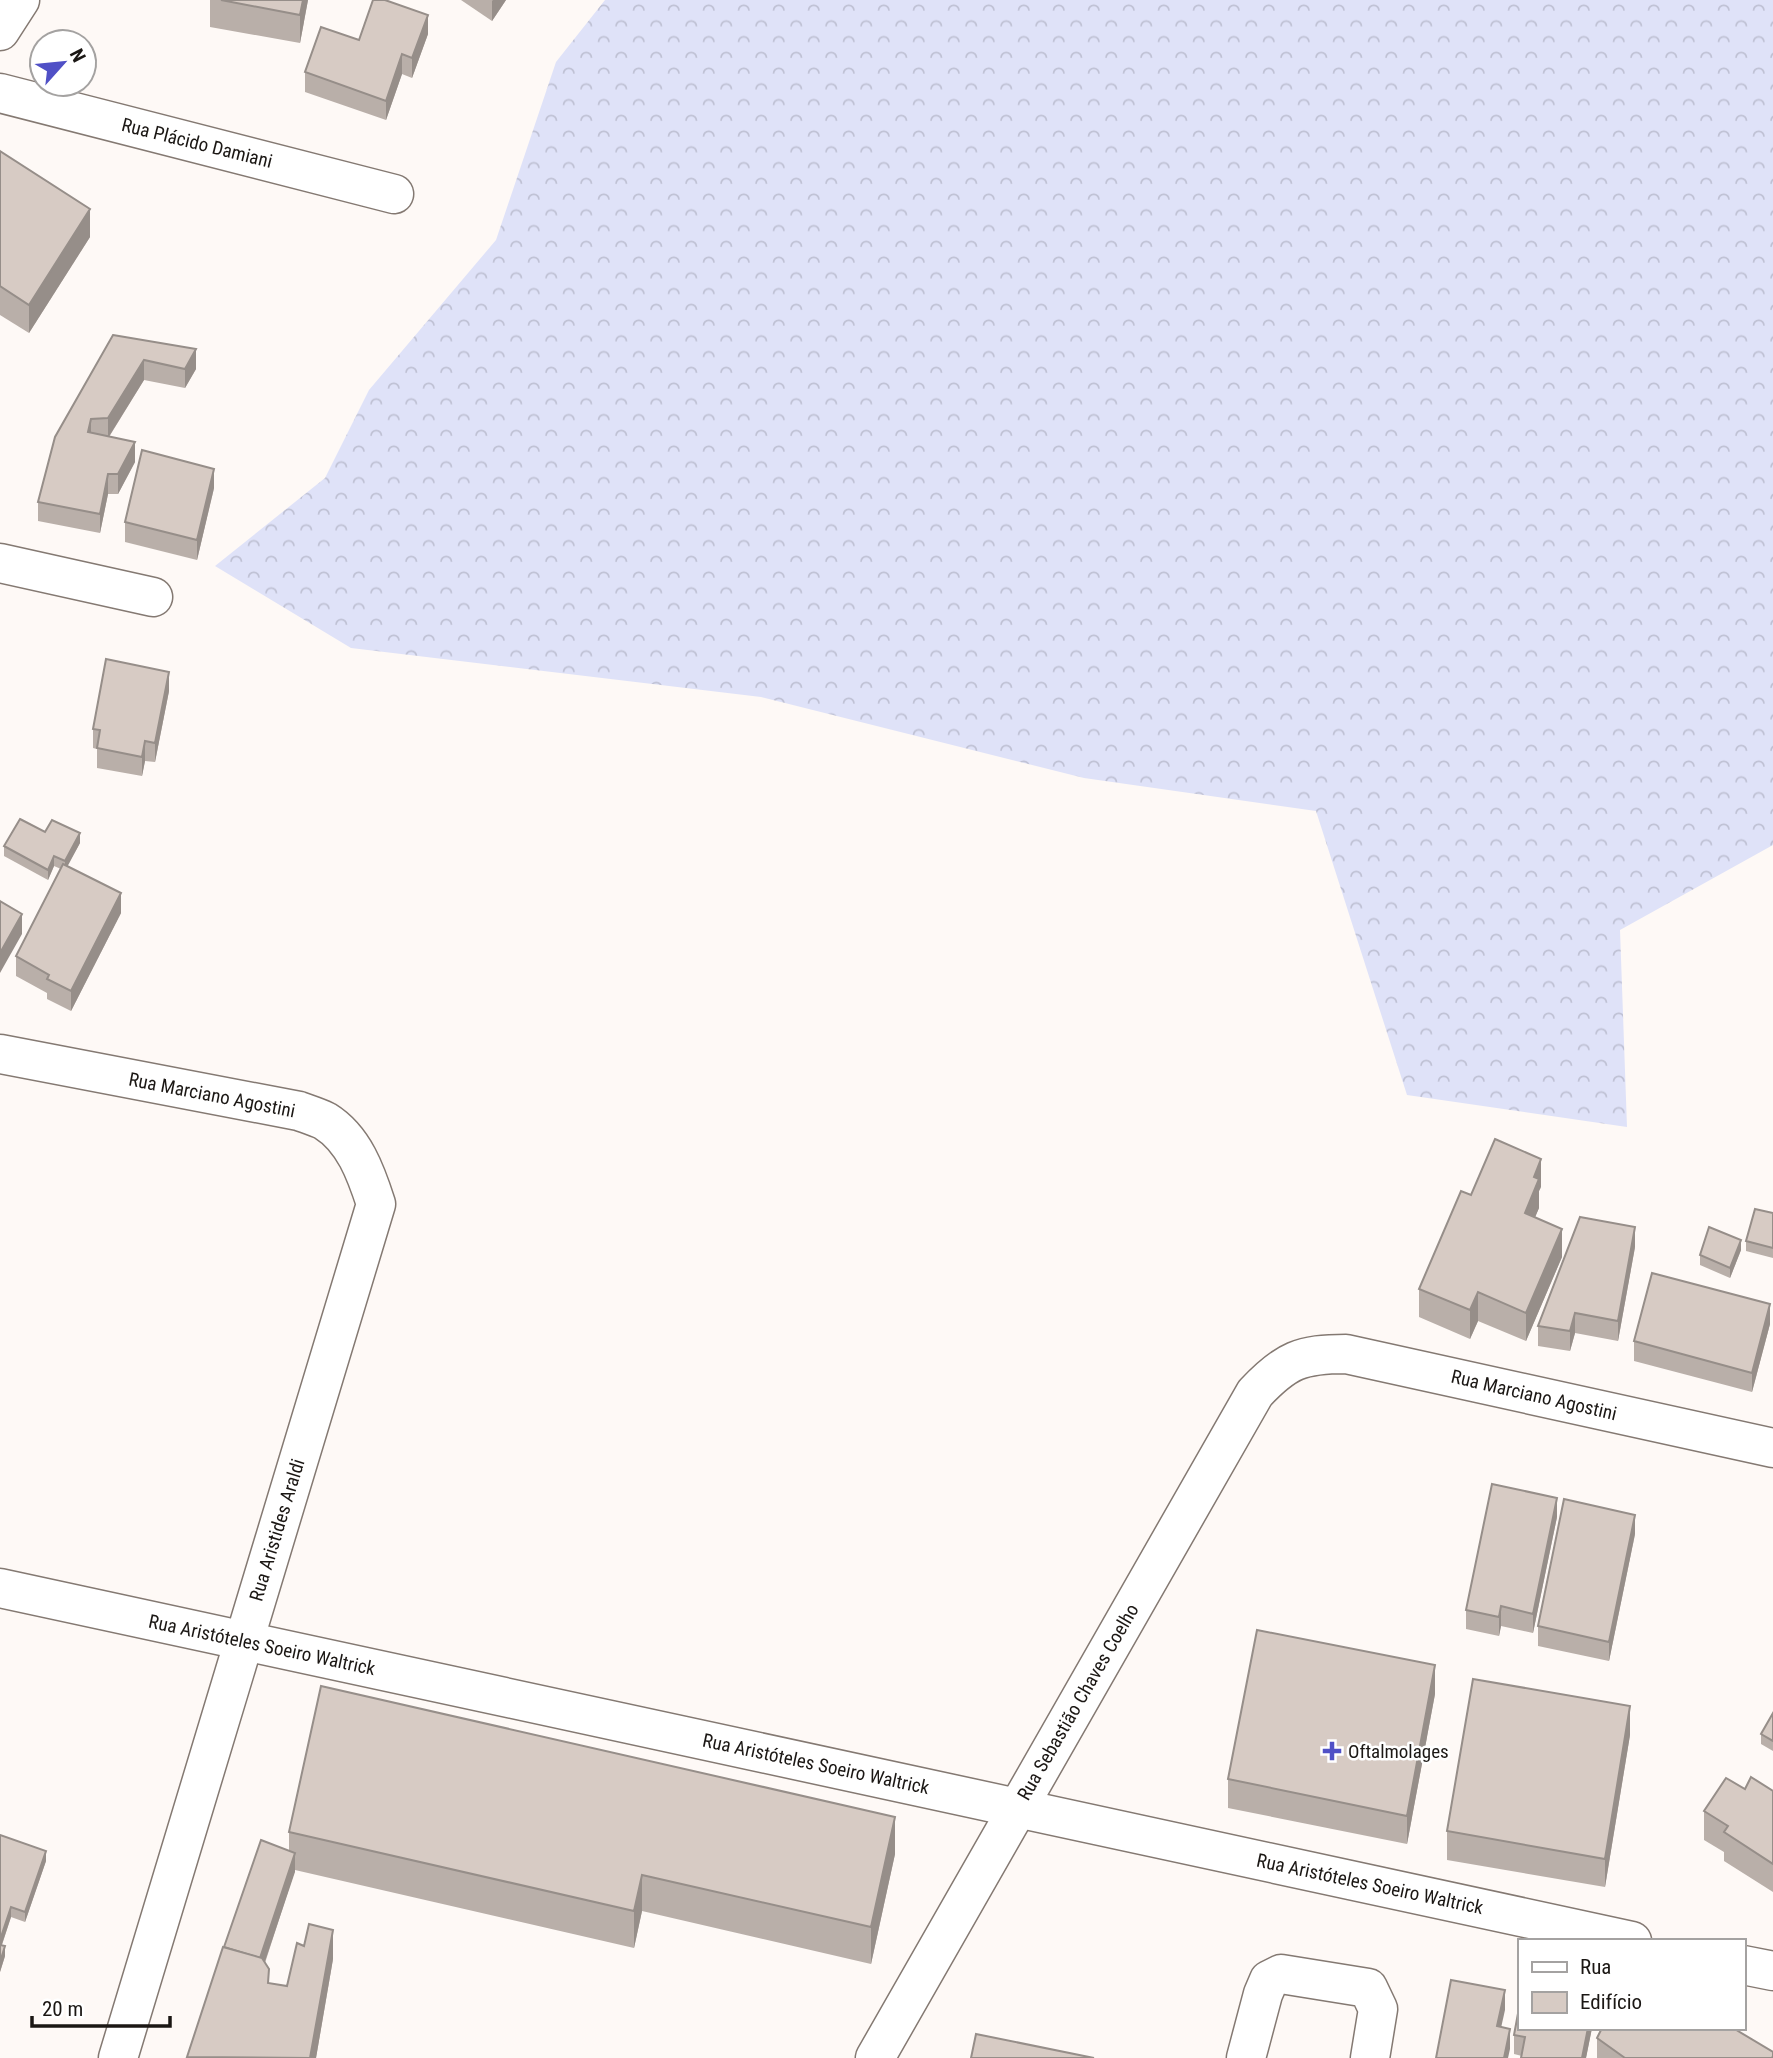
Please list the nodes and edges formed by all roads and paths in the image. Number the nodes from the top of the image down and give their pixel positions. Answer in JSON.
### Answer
{"nodes":[{"id":1,"x":20,"y":0,"type":"edge"},
{"id":2,"x":0,"y":31,"type":"edge"},
{"id":3,"x":0,"y":93,"type":"edge"},
{"id":4,"x":394,"y":194,"type":"dead end"},
{"id":5,"x":0,"y":563,"type":"edge"},
{"id":6,"x":153,"y":597,"type":"dead end"},
{"id":7,"x":0,"y":1054,"type":"edge"},
{"id":8,"x":376,"y":1204,"type":"joint"},
{"id":9,"x":1295,"y":1360,"type":"joint"},
{"id":10,"x":1773,"y":1448,"type":"edge"},
{"id":11,"x":0,"y":1588,"type":"edge"},
{"id":12,"x":244,"y":1641,"type":"junction"},
{"id":13,"x":1018,"y":1807,"type":"junction"},
{"id":14,"x":1623,"y":1939,"type":"edge"},
{"id":15,"x":1745,"y":1965,"type":"edge"},
{"id":16,"x":1773,"y":1971,"type":"edge"},
{"id":17,"x":118,"y":2058,"type":"edge"},
{"id":18,"x":875,"y":2058,"type":"edge"},
{"id":19,"x":1246,"y":2058,"type":"edge"},
{"id":20,"x":1370,"y":2058,"type":"edge"}],
"edges":[{"from":1,"to":2,"type":"street"},
{"from":3,"to":4,"type":"street","name":"Rua Plácido Damiani"},
{"from":5,"to":6,"type":"street"},
{"from":7,"to":8,"type":"street","name":"Rua Marciano Agostini"},
{"from":8,"to":12,"type":"street","name":"Rua Aristides Araldi"},
{"from":9,"to":10,"type":"street","name":"Rua Marciano Agostini"},
{"from":9,"to":13,"type":"street","name":"Rua Sebastião Chaves Coelho"},
{"from":11,"to":12,"type":"street","name":"Rua Aristóteles Soeiro Waltrick"},
{"from":12,"to":13,"type":"street","name":"Rua Aristóteles Soeiro Waltrick"},
{"from":12,"to":17,"type":"street","name":"Rua Aristides Araldi"},
{"from":13,"to":14,"type":"street","name":"Rua Aristóteles Soeiro Waltrick"},
{"from":13,"to":18,"type":"street","name":"Rua Sebastião Chaves Coelho"},
{"from":15,"to":16,"type":"street"},
{"from":19,"to":20,"type":"street"}]}
